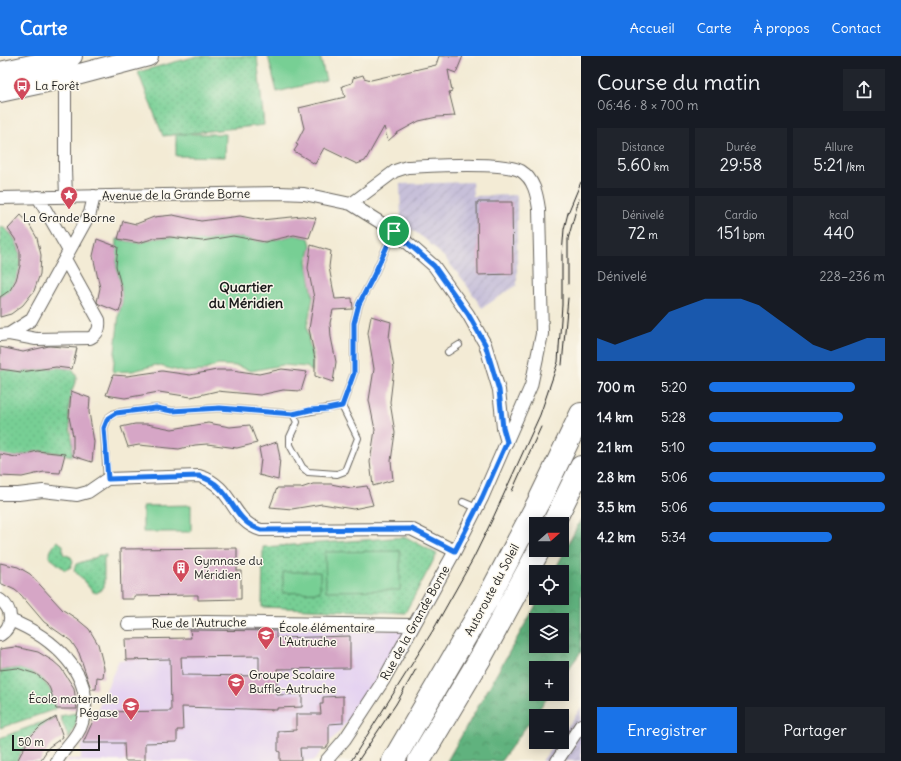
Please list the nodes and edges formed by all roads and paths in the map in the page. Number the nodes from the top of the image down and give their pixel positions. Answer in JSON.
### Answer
{"nodes":[{"id":1,"x":148,"y":56,"type":"edge"},
{"id":2,"x":68,"y":57,"type":"edge"},
{"id":3,"x":0,"y":72,"type":"edge"},
{"id":4,"x":65,"y":78,"type":"junction"},
{"id":5,"x":0,"y":92,"type":"edge"},
{"id":6,"x":66,"y":196,"type":"junction"},
{"id":7,"x":94,"y":196,"type":"junction"},
{"id":8,"x":38,"y":197,"type":"junction"},
{"id":9,"x":0,"y":198,"type":"edge"},
{"id":10,"x":351,"y":204,"type":"junction"},
{"id":11,"x":394,"y":231,"type":"junction"},
{"id":12,"x":67,"y":255,"type":"junction"},
{"id":13,"x":4,"y":335,"type":"edge"},
{"id":14,"x":459,"y":345,"type":"dead end"},
{"id":15,"x":448,"y":352,"type":"dead end"},
{"id":16,"x":342,"y":406,"type":"junction"},
{"id":17,"x":293,"y":414,"type":"junction"},
{"id":18,"x":581,"y":414,"type":"edge"},
{"id":19,"x":507,"y":442,"type":"junction"},
{"id":20,"x":581,"y":468,"type":"edge"},
{"id":21,"x":108,"y":479,"type":"junction"},
{"id":22,"x":0,"y":494,"type":"edge"},
{"id":23,"x":463,"y":502,"type":"dead end"},
{"id":24,"x":477,"y":508,"type":"junction"},
{"id":25,"x":556,"y":517,"type":"edge"},
{"id":26,"x":455,"y":551,"type":"junction"},
{"id":27,"x":535,"y":557,"type":"edge"},
{"id":28,"x":0,"y":600,"type":"edge"},
{"id":29,"x":10,"y":620,"type":"junction"},
{"id":30,"x":128,"y":624,"type":"dead end"},
{"id":31,"x":414,"y":625,"type":"junction"},
{"id":32,"x":0,"y":635,"type":"edge"},
{"id":33,"x":581,"y":725,"type":"edge"},
{"id":34,"x":57,"y":761,"type":"edge"},
{"id":35,"x":326,"y":761,"type":"edge"},
{"id":36,"x":393,"y":761,"type":"edge"},
{"id":37,"x":419,"y":761,"type":"edge"},
{"id":38,"x":557,"y":761,"type":"edge"}],
"edges":[{"from":1,"to":4,"type":"main road"},
{"from":2,"to":3,"type":"main road"},
{"from":2,"to":4,"type":"street"},
{"from":4,"to":5,"type":"main road"},
{"from":4,"to":6,"type":"street"},
{"from":6,"to":7,"type":"street","name":"Avenue de la Grande Borne"},
{"from":6,"to":8,"type":"street","name":"Avenue de la Grande Borne"},
{"from":7,"to":10,"type":"street","name":"Avenue de la Grande Borne"},
{"from":7,"to":12,"type":"street"},
{"from":8,"to":9,"type":"street","name":"Avenue de la Grande Borne"},
{"from":8,"to":12,"type":"street"},
{"from":10,"to":11,"type":"street","name":"Avenue de la Grande Borne"},
{"from":10,"to":19,"type":"street","name":"Rue de la Grande Borne"},
{"from":11,"to":16,"type":"lane"},
{"from":11,"to":19,"type":"street","name":"Avenue de la Grande Borne"},
{"from":12,"to":13,"type":"street"},
{"from":12,"to":13,"type":"street"},
{"from":14,"to":15,"type":"lane"},
{"from":16,"to":17,"type":"lane"},
{"from":16,"to":17,"type":"lane"},
{"from":17,"to":21,"type":"lane"},
{"from":18,"to":36,"type":"highway","name":"Autoroute du Soleil"},
{"from":19,"to":24,"type":"street","name":"Rue de la Grande Borne"},
{"from":20,"to":25,"type":"highway"},
{"from":21,"to":22,"type":"street"},
{"from":21,"to":26,"type":"street"},
{"from":23,"to":24,"type":"lane"},
{"from":24,"to":26,"type":"street","name":"Rue de la Grande Borne"},
{"from":26,"to":31,"type":"street","name":"Rue de la Grande Borne"},
{"from":27,"to":37,"type":"highway","name":"Autoroute du Soleil"},
{"from":28,"to":29,"type":"street"},
{"from":29,"to":32,"type":"street"},
{"from":29,"to":34,"type":"street"},
{"from":30,"to":31,"type":"street","name":"Rue de l'Autruche"},
{"from":31,"to":35,"type":"street","name":"Rue de la Grande Borne"},
{"from":33,"to":38,"type":"street"}]}
